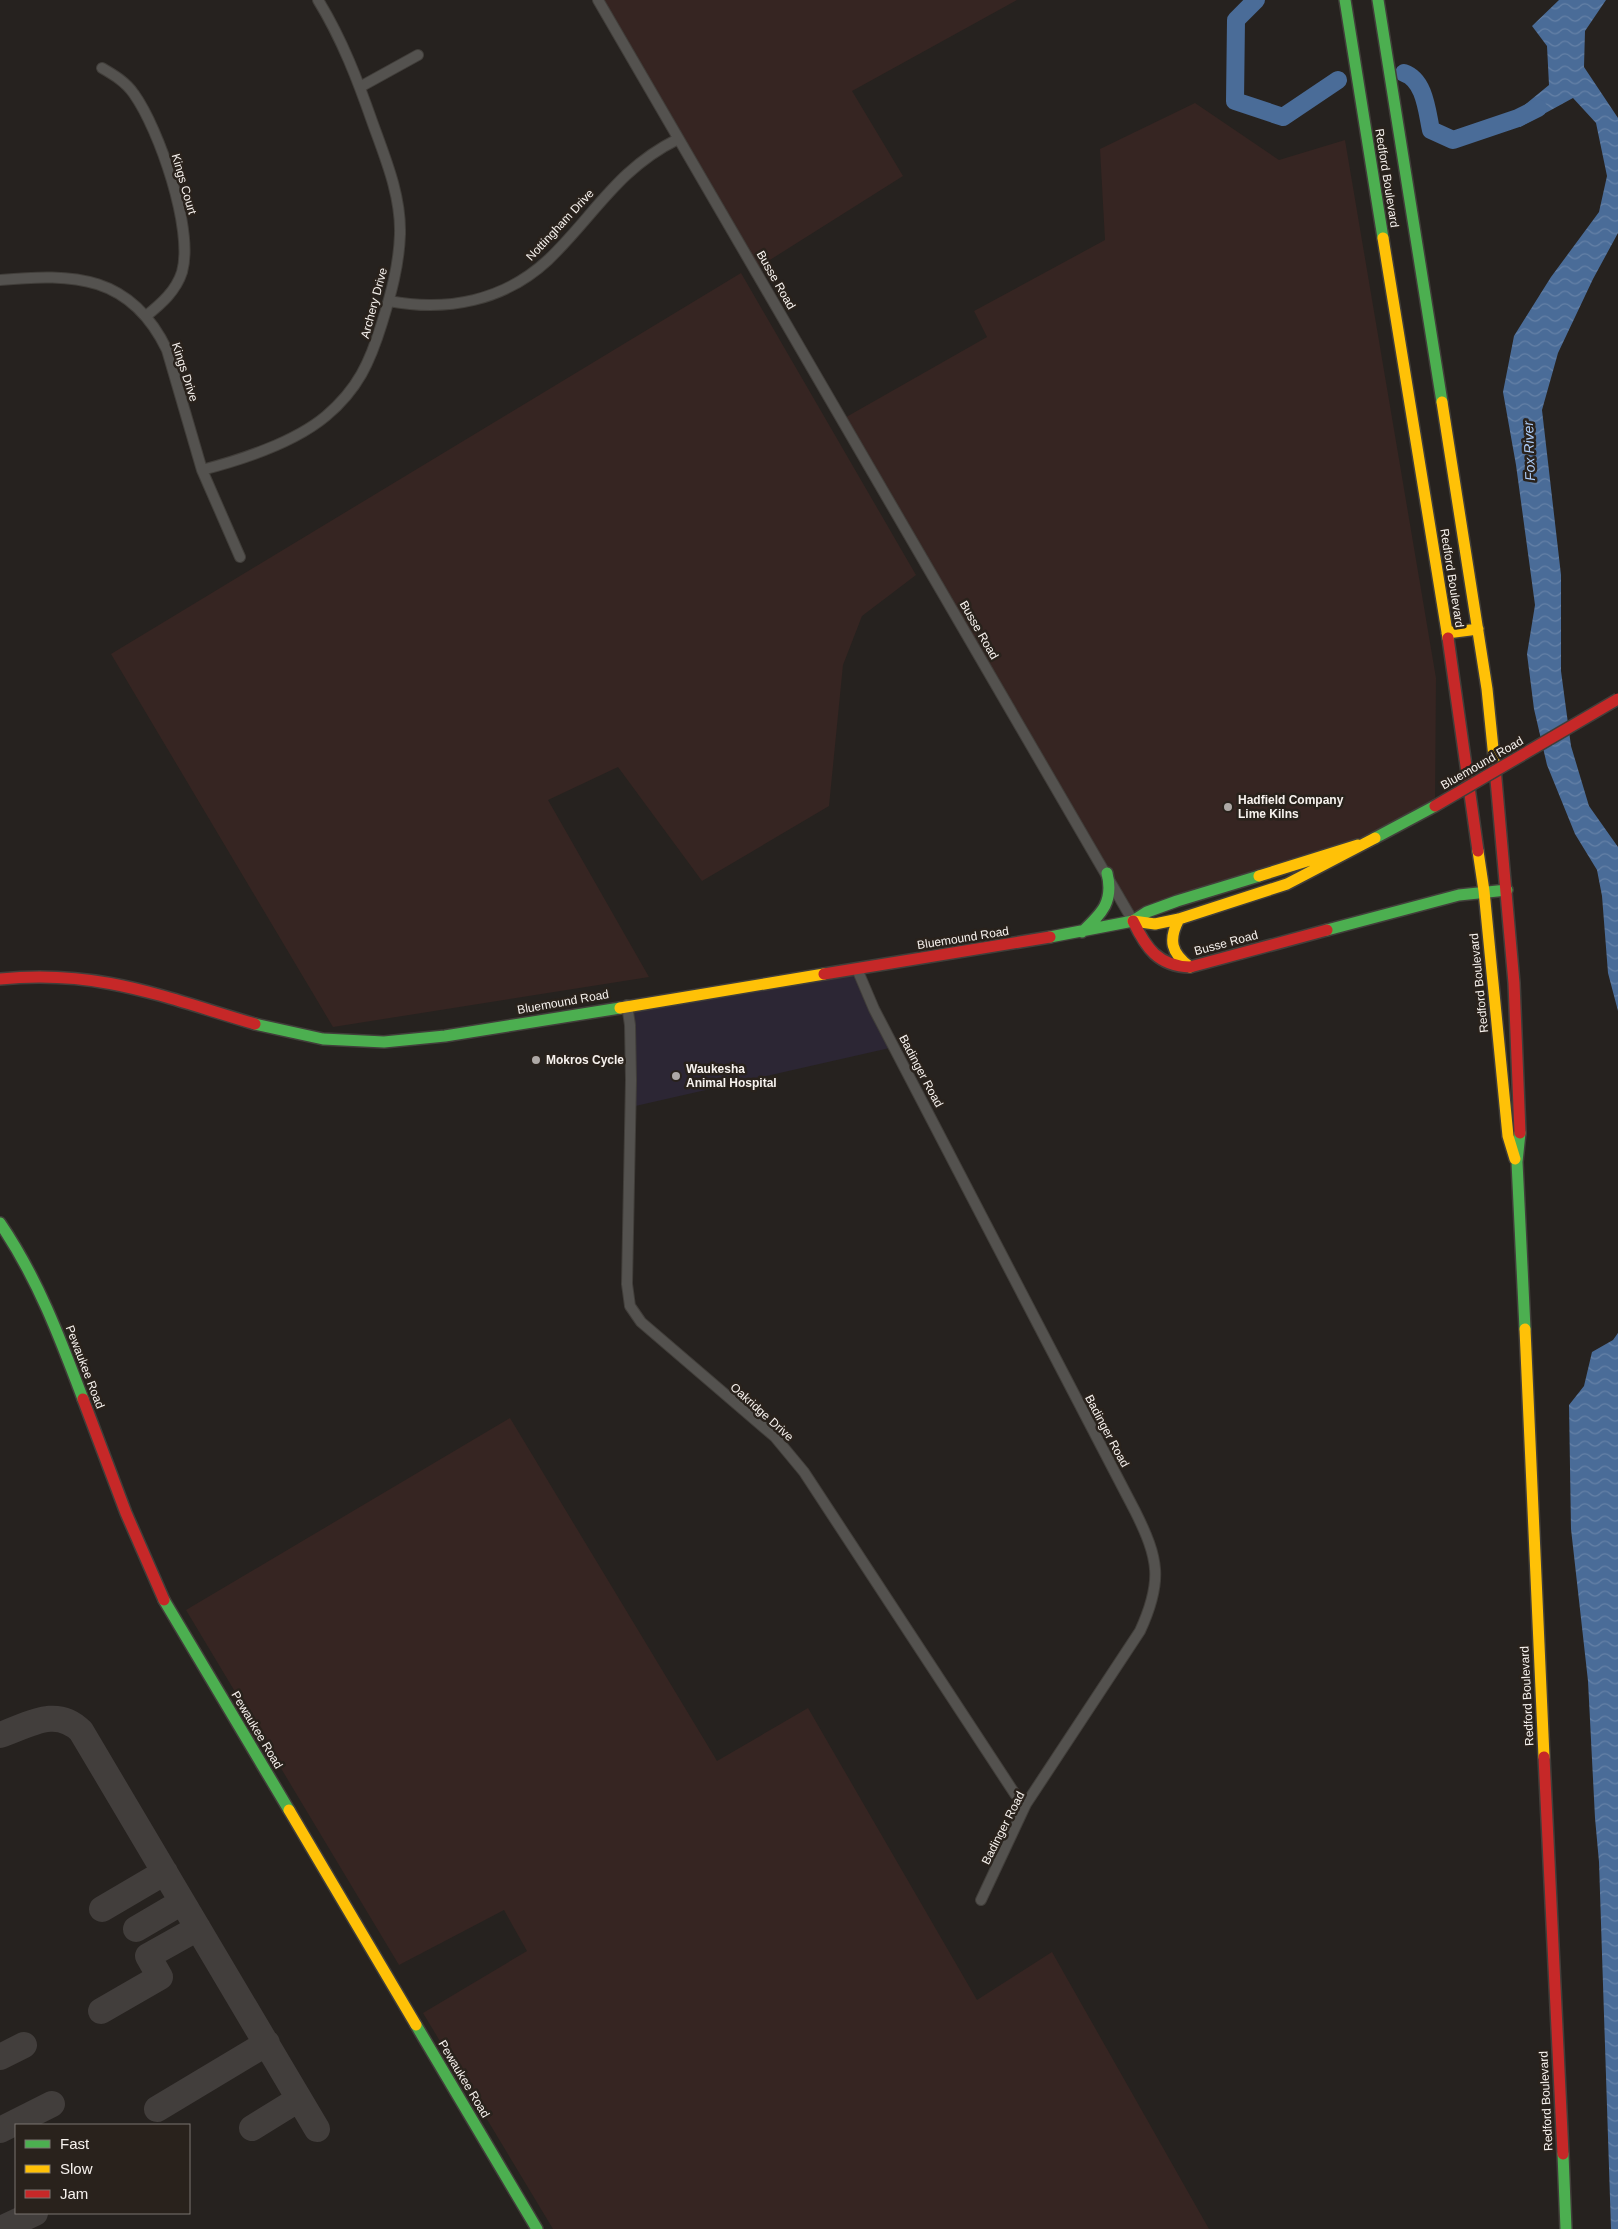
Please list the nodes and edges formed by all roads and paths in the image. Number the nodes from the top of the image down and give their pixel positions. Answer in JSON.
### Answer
{"nodes":[{"id":1,"x":318,"y":0,"type":"edge"},
{"id":2,"x":598,"y":0,"type":"edge"},
{"id":3,"x":1344,"y":0,"type":"edge"},
{"id":4,"x":1378,"y":0,"type":"edge"},
{"id":5,"x":418,"y":55,"type":"dead end"},
{"id":6,"x":102,"y":68,"type":"dead end"},
{"id":7,"x":360,"y":87,"type":"junction"},
{"id":8,"x":678,"y":139,"type":"junction"},
{"id":9,"x":0,"y":280,"type":"edge"},
{"id":10,"x":389,"y":300,"type":"junction"},
{"id":11,"x":146,"y":316,"type":"junction"},
{"id":12,"x":202,"y":470,"type":"junction"},
{"id":13,"x":240,"y":557,"type":"dead end"},
{"id":14,"x":1478,"y":629,"type":"junction"},
{"id":15,"x":1447,"y":633,"type":"junction"},
{"id":16,"x":1618,"y":699,"type":"edge"},
{"id":17,"x":1358,"y":845,"type":"junction"},
{"id":18,"x":1106,"y":873,"type":"junction"},
{"id":19,"x":1507,"y":890,"type":"junction"},
{"id":20,"x":1484,"y":891,"type":"junction"},
{"id":21,"x":1179,"y":919,"type":"junction"},
{"id":22,"x":1133,"y":921,"type":"junction"},
{"id":23,"x":1082,"y":932,"type":"junction"},
{"id":24,"x":1190,"y":967,"type":"junction"},
{"id":25,"x":858,"y":969,"type":"junction"},
{"id":26,"x":0,"y":979,"type":"edge"},
{"id":27,"x":627,"y":1005,"type":"junction"},
{"id":28,"x":1517,"y":1162,"type":"junction"},
{"id":29,"x":0,"y":1223,"type":"edge"},
{"id":30,"x":1026,"y":1804,"type":"junction"},
{"id":31,"x":981,"y":1900,"type":"dead end"},
{"id":32,"x":537,"y":2229,"type":"edge"},
{"id":33,"x":1566,"y":2229,"type":"edge"}],
"edges":[{"from":1,"to":7,"type":"street","name":"Archery Drive"},
{"from":2,"to":8,"type":"street","name":"Busse Road"},
{"from":3,"to":15,"type":"main road","name":"Redford Boulevard"},
{"from":4,"to":14,"type":"main road","name":"Redford Boulevard"},
{"from":5,"to":7,"type":"street"},
{"from":6,"to":11,"type":"street","name":"Kings Court"},
{"from":7,"to":10,"type":"street","name":"Archery Drive"},
{"from":8,"to":10,"type":"street","name":"Nottingham Drive"},
{"from":8,"to":18,"type":"street","name":"Busse Road"},
{"from":9,"to":11,"type":"street","name":"Kings Drive"},
{"from":10,"to":12,"type":"street","name":"Archery Drive"},
{"from":11,"to":12,"type":"street","name":"Kings Drive"},
{"from":12,"to":13,"type":"street","name":"Kings Drive"},
{"from":14,"to":15,"type":"main road"},
{"from":14,"to":19,"type":"main road","name":"Redford Boulevard"},
{"from":15,"to":20,"type":"main road","name":"Redford Boulevard"},
{"from":16,"to":17,"type":"main road","name":"Bluemound Road","bridge":true},
{"from":17,"to":21,"type":"main road","name":"Bluemound Road"},
{"from":17,"to":22,"type":"main road","name":"Bluemound Road"},
{"from":18,"to":22,"type":"street","name":"Busse Road"},
{"from":18,"to":23,"type":"main road"},
{"from":19,"to":20,"type":"main road","name":"Busse Road"},
{"from":19,"to":28,"type":"main road","name":"Redford Boulevard"},
{"from":20,"to":24,"type":"main road","name":"Busse Road"},
{"from":20,"to":28,"type":"main road","name":"Redford Boulevard"},
{"from":21,"to":22,"type":"main road","name":"Bluemound Road"},
{"from":21,"to":24,"type":"main road"},
{"from":22,"to":23,"type":"main road","name":"Bluemound Road"},
{"from":22,"to":24,"type":"main road","name":"Busse Road"},
{"from":23,"to":25,"type":"main road","name":"Bluemound Road"},
{"from":25,"to":27,"type":"main road","name":"Bluemound Road"},
{"from":25,"to":30,"type":"street","name":"Badinger Road"},
{"from":26,"to":27,"type":"main road","name":"Bluemound Road"},
{"from":27,"to":30,"type":"street","name":"Oakridge Drive"},
{"from":28,"to":33,"type":"main road","name":"Redford Boulevard"},
{"from":29,"to":32,"type":"main road","name":"Pewaukee Road"},
{"from":30,"to":31,"type":"street","name":"Badinger Road"}]}
